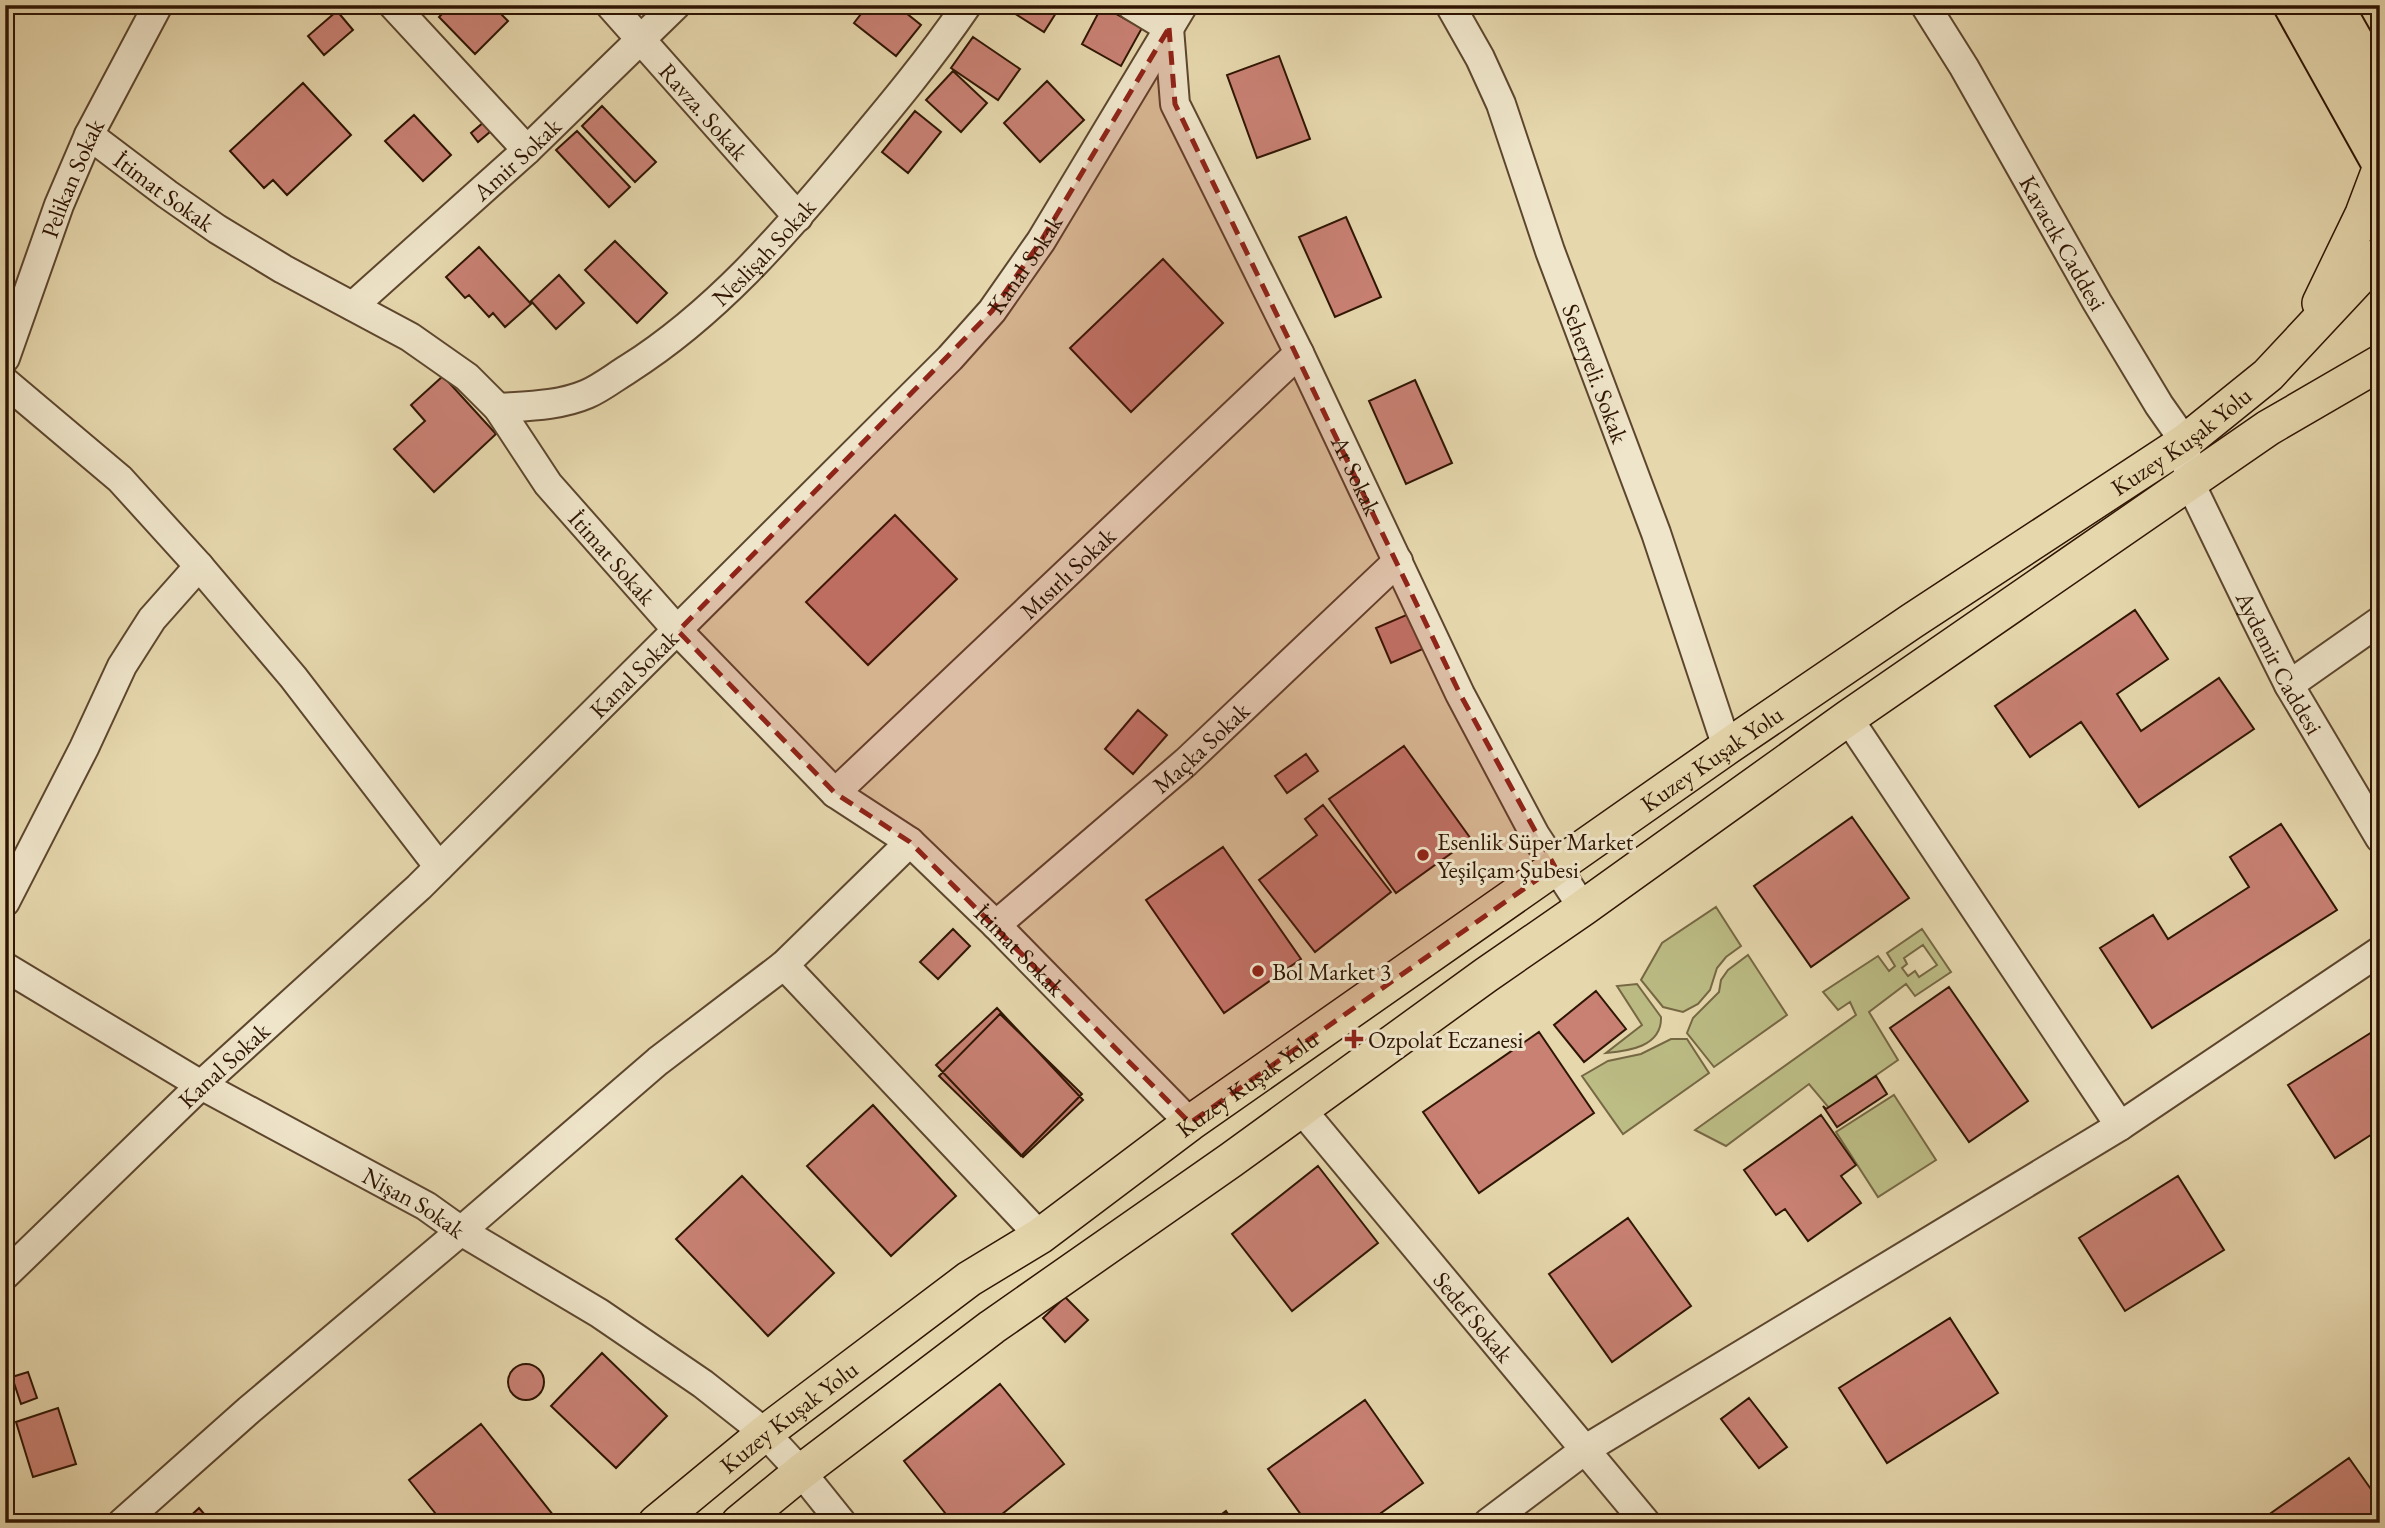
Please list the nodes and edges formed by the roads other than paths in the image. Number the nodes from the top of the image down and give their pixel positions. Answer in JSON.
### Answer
{"nodes":[{"id":1,"x":158,"y":5,"type":"edge"},
{"id":2,"x":393,"y":5,"type":"edge"},
{"id":3,"x":610,"y":5,"type":"edge"},
{"id":4,"x":676,"y":5,"type":"edge"},
{"id":5,"x":967,"y":5,"type":"edge"},
{"id":6,"x":1131,"y":5,"type":"edge"},
{"id":7,"x":1925,"y":5,"type":"edge"},
{"id":8,"x":2293,"y":5,"type":"edge"},
{"id":9,"x":2333,"y":5,"type":"edge"},
{"id":10,"x":1453,"y":8,"type":"edge"},
{"id":11,"x":1176,"y":17,"type":"edge"},
{"id":12,"x":640,"y":37,"type":"junction"},
{"id":13,"x":2380,"y":89,"type":"edge"},
{"id":14,"x":89,"y":135,"type":"junction"},
{"id":15,"x":527,"y":150,"type":"junction"},
{"id":16,"x":2380,"y":161,"type":"edge"},
{"id":17,"x":2380,"y":169,"type":"edge"},
{"id":18,"x":798,"y":217,"type":"junction"},
{"id":19,"x":2380,"y":255,"type":"edge"},
{"id":20,"x":353,"y":306,"type":"junction"},
{"id":21,"x":2299,"y":341,"type":"junction"},
{"id":22,"x":1299,"y":354,"type":"junction"},
{"id":23,"x":5,"y":358,"type":"edge"},
{"id":24,"x":2380,"y":363,"type":"edge"},
{"id":25,"x":5,"y":382,"type":"edge"},
{"id":26,"x":498,"y":408,"type":"junction"},
{"id":27,"x":2185,"y":442,"type":"junction"},
{"id":28,"x":2189,"y":481,"type":"junction"},
{"id":29,"x":1398,"y":561,"type":"junction"},
{"id":30,"x":199,"y":566,"type":"junction"},
{"id":31,"x":2380,"y":621,"type":"edge"},
{"id":32,"x":678,"y":631,"type":"junction"},
{"id":33,"x":2290,"y":685,"type":"junction"},
{"id":34,"x":1848,"y":718,"type":"junction"},
{"id":35,"x":1727,"y":747,"type":"junction"},
{"id":36,"x":835,"y":793,"type":"junction"},
{"id":37,"x":2380,"y":838,"type":"edge"},
{"id":38,"x":910,"y":842,"type":"junction"},
{"id":39,"x":1555,"y":866,"type":"junction"},
{"id":40,"x":439,"y":867,"type":"junction"},
{"id":41,"x":5,"y":902,"type":"edge"},
{"id":42,"x":1583,"y":908,"type":"junction"},
{"id":43,"x":996,"y":925,"type":"junction"},
{"id":44,"x":2380,"y":951,"type":"edge"},
{"id":45,"x":784,"y":965,"type":"junction"},
{"id":46,"x":5,"y":967,"type":"edge"},
{"id":47,"x":201,"y":1085,"type":"junction"},
{"id":48,"x":1301,"y":1109,"type":"junction"},
{"id":49,"x":1190,"y":1123,"type":"junction"},
{"id":50,"x":2120,"y":1126,"type":"junction"},
{"id":51,"x":461,"y":1231,"type":"junction"},
{"id":52,"x":1040,"y":1236,"type":"junction"},
{"id":53,"x":5,"y":1275,"type":"edge"},
{"id":54,"x":765,"y":1433,"type":"junction"},
{"id":55,"x":1586,"y":1449,"type":"junction"},
{"id":56,"x":801,"y":1472,"type":"junction"},
{"id":57,"x":122,"y":1523,"type":"edge"},
{"id":58,"x":656,"y":1523,"type":"edge"},
{"id":59,"x":738,"y":1523,"type":"edge"},
{"id":60,"x":842,"y":1523,"type":"edge"},
{"id":61,"x":1488,"y":1523,"type":"edge"},
{"id":62,"x":1646,"y":1523,"type":"edge"}],
"edges":[{"from":1,"to":14,"type":"street","name":"Pelikan Sokak"},
{"from":2,"to":15,"type":"street"},
{"from":3,"to":12,"type":"street","name":"Ravza. Sokak"},
{"from":4,"to":12,"type":"street","name":"Amir Sokak"},
{"from":5,"to":18,"type":"street","name":"Neslişah Sokak"},
{"from":6,"to":11,"type":"street"},
{"from":7,"to":27,"type":"street","name":"Kavacık Caddesi"},
{"from":8,"to":16,"type":"highway"},
{"from":9,"to":13,"type":"highway"},
{"from":10,"to":35,"type":"street","name":"Seheryeli. Sokak"},
{"from":11,"to":22,"type":"street","name":"Ar Sokak"},
{"from":11,"to":32,"type":"street","name":"Kanal Sokak"},
{"from":12,"to":15,"type":"street","name":"Amir Sokak"},
{"from":12,"to":18,"type":"street","name":"Ravza. Sokak"},
{"from":14,"to":20,"type":"street","name":"İtimat Sokak"},
{"from":14,"to":23,"type":"street","name":"Pelikan Sokak"},
{"from":15,"to":20,"type":"street","name":"Amir Sokak"},
{"from":17,"to":21,"type":"main road"},
{"from":18,"to":26,"type":"street","name":"Neslişah Sokak"},
{"from":19,"to":21,"type":"main road","name":"Kuzey Kuşak Yolu"},
{"from":20,"to":26,"type":"street","name":"İtimat Sokak"},
{"from":21,"to":27,"type":"main road","name":"Kuzey Kuşak Yolu"},
{"from":22,"to":29,"type":"street","name":"Ar Sokak"},
{"from":22,"to":36,"type":"street","name":"Mısırlı Sokak"},
{"from":24,"to":28,"type":"main road","name":"Kuzey Kuşak Yolu"},
{"from":25,"to":30,"type":"street"},
{"from":26,"to":32,"type":"street","name":"İtimat Sokak"},
{"from":27,"to":28,"type":"street","name":"Kavacık Caddesi"},
{"from":27,"to":35,"type":"main road","name":"Kuzey Kuşak Yolu"},
{"from":28,"to":33,"type":"street","name":"Aydemir Caddesi"},
{"from":28,"to":34,"type":"main road","name":"Kuzey Kuşak Yolu"},
{"from":29,"to":39,"type":"street","name":"Ar Sokak"},
{"from":29,"to":43,"type":"street","name":"Maçka Sokak"},
{"from":30,"to":40,"type":"street"},
{"from":30,"to":41,"type":"street"},
{"from":31,"to":33,"type":"street"},
{"from":32,"to":36,"type":"street","name":"İtimat Sokak"},
{"from":32,"to":40,"type":"street","name":"Kanal Sokak"},
{"from":33,"to":37,"type":"street","name":"Aydemir Caddesi"},
{"from":34,"to":42,"type":"main road","name":"Kuzey Kuşak Yolu"},
{"from":34,"to":50,"type":"street"},
{"from":35,"to":39,"type":"main road","name":"Kuzey Kuşak Yolu"},
{"from":36,"to":38,"type":"street","name":"İtimat Sokak"},
{"from":38,"to":43,"type":"street","name":"İtimat Sokak"},
{"from":38,"to":45,"type":"street"},
{"from":39,"to":42,"type":"street","name":"Ar Sokak"},
{"from":39,"to":49,"type":"main road","name":"Kuzey Kuşak Yolu"},
{"from":40,"to":47,"type":"street","name":"Kanal Sokak"},
{"from":42,"to":48,"type":"main road","name":"Kuzey Kuşak Yolu"},
{"from":43,"to":49,"type":"street","name":"İtimat Sokak"},
{"from":44,"to":50,"type":"street"},
{"from":45,"to":51,"type":"street"},
{"from":45,"to":52,"type":"street"},
{"from":46,"to":47,"type":"street","name":"Nişan Sokak"},
{"from":47,"to":51,"type":"street","name":"Nişan Sokak"},
{"from":47,"to":53,"type":"street","name":"Kanal Sokak"},
{"from":48,"to":55,"type":"street","name":"Sedef Sokak"},
{"from":48,"to":56,"type":"main road","name":"Kuzey Kuşak Yolu"},
{"from":49,"to":52,"type":"main road","name":"Kuzey Kuşak Yolu"},
{"from":50,"to":55,"type":"street"},
{"from":51,"to":54,"type":"street","name":"Nişan Sokak"},
{"from":51,"to":57,"type":"street"},
{"from":52,"to":54,"type":"main road","name":"Kuzey Kuşak Yolu"},
{"from":54,"to":56,"type":"street","name":"Nişan Sokak"},
{"from":54,"to":58,"type":"main road","name":"Kuzey Kuşak Yolu"},
{"from":55,"to":61,"type":"street"},
{"from":55,"to":62,"type":"street","name":"Sedef Sokak"},
{"from":56,"to":59,"type":"main road","name":"Kuzey Kuşak Yolu"},
{"from":56,"to":60,"type":"street","name":"Nişan Sokak"}]}
